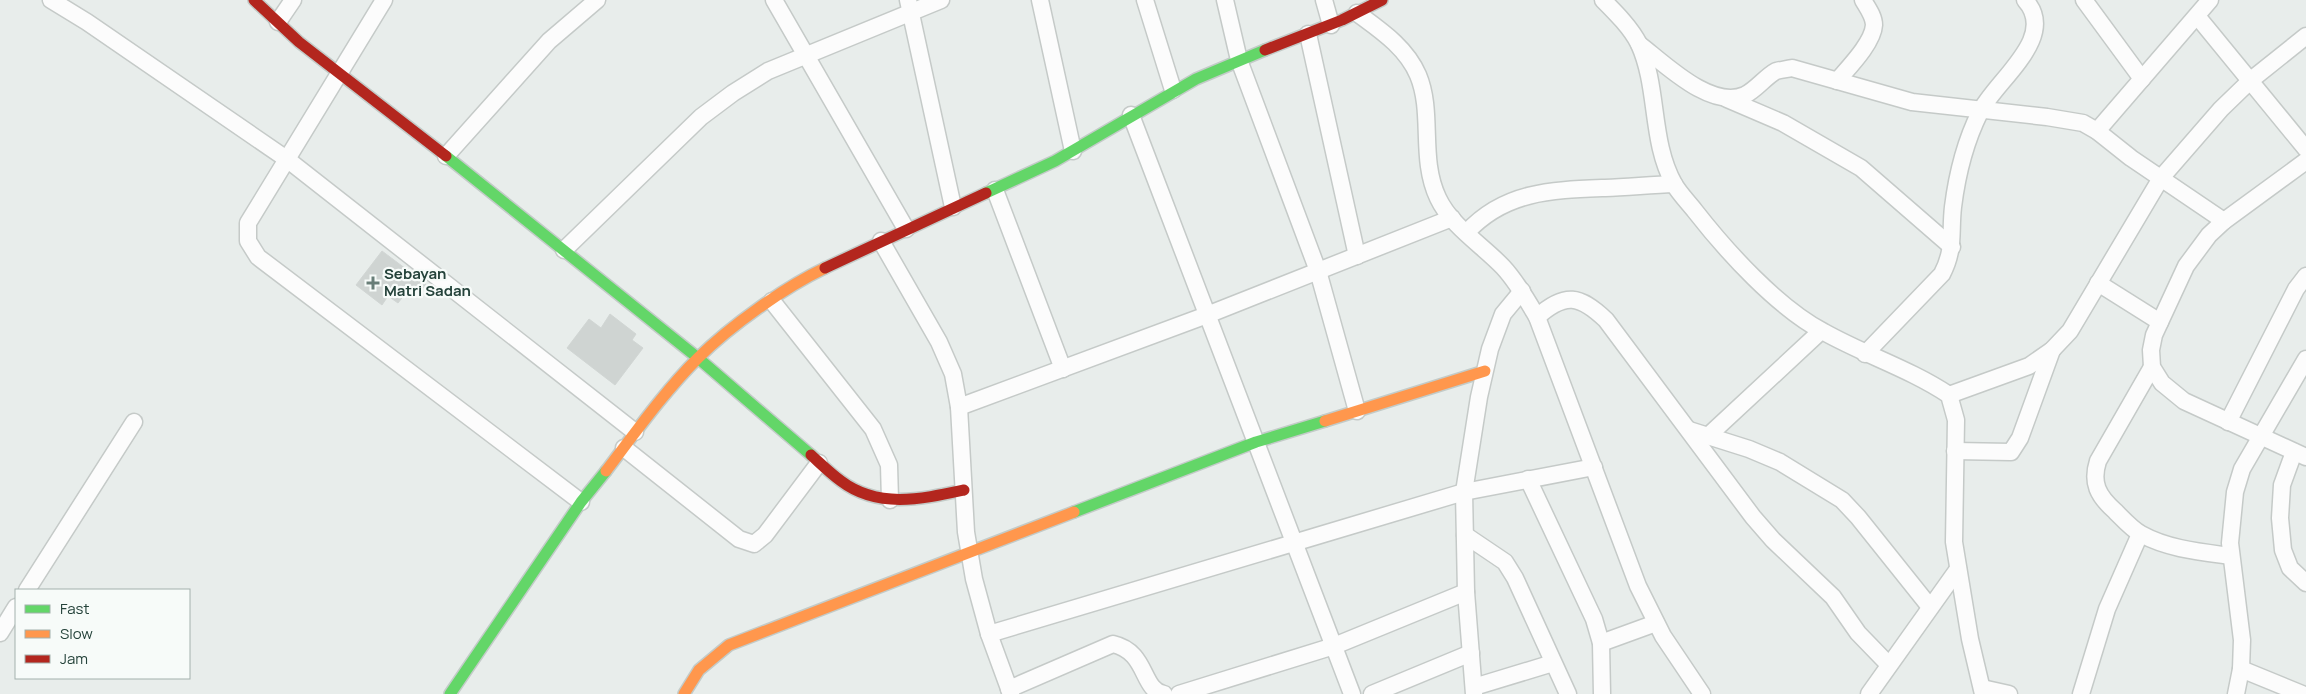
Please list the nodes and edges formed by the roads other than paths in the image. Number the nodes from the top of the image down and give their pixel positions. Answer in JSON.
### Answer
{"nodes":[{"id":1,"x":50,"y":0,"type":"edge"},
{"id":2,"x":254,"y":0,"type":"edge"},
{"id":3,"x":293,"y":0,"type":"edge"},
{"id":4,"x":384,"y":0,"type":"edge"},
{"id":5,"x":597,"y":0,"type":"edge"},
{"id":6,"x":774,"y":0,"type":"edge"},
{"id":7,"x":941,"y":0,"type":"edge"},
{"id":8,"x":1040,"y":0,"type":"edge"},
{"id":9,"x":1145,"y":0,"type":"edge"},
{"id":10,"x":1225,"y":0,"type":"edge"},
{"id":11,"x":1324,"y":0,"type":"edge"},
{"id":12,"x":1603,"y":0,"type":"edge"},
{"id":13,"x":1863,"y":0,"type":"edge"},
{"id":14,"x":2025,"y":0,"type":"edge"},
{"id":15,"x":2084,"y":0,"type":"edge"},
{"id":16,"x":2210,"y":0,"type":"edge"},
{"id":17,"x":1376,"y":2,"type":"edge"},
{"id":18,"x":909,"y":6,"type":"edge"},
{"id":19,"x":1357,"y":13,"type":"junction"},
{"id":20,"x":2197,"y":16,"type":"junction"},
{"id":21,"x":278,"y":22,"type":"junction"},
{"id":22,"x":1331,"y":25,"type":"junction"},
{"id":23,"x":1308,"y":34,"type":"junction"},
{"id":24,"x":2306,"y":36,"type":"edge"},
{"id":25,"x":1639,"y":44,"type":"junction"},
{"id":26,"x":806,"y":54,"type":"junction"},
{"id":27,"x":1239,"y":60,"type":"junction"},
{"id":28,"x":341,"y":73,"type":"junction"},
{"id":29,"x":2142,"y":79,"type":"junction"},
{"id":30,"x":2252,"y":80,"type":"junction"},
{"id":31,"x":1837,"y":81,"type":"junction"},
{"id":32,"x":1172,"y":90,"type":"junction"},
{"id":33,"x":1727,"y":99,"type":"junction"},
{"id":34,"x":1981,"y":109,"type":"junction"},
{"id":35,"x":1131,"y":115,"type":"junction"},
{"id":36,"x":2097,"y":131,"type":"junction"},
{"id":37,"x":2306,"y":149,"type":"edge"},
{"id":38,"x":1073,"y":151,"type":"junction"},
{"id":39,"x":446,"y":156,"type":"junction"},
{"id":40,"x":288,"y":160,"type":"junction"},
{"id":41,"x":2306,"y":161,"type":"edge"},
{"id":42,"x":2161,"y":178,"type":"junction"},
{"id":43,"x":1674,"y":184,"type":"junction"},
{"id":44,"x":995,"y":190,"type":"junction"},
{"id":45,"x":953,"y":207,"type":"junction"},
{"id":46,"x":1953,"y":209,"type":"junction"},
{"id":47,"x":1452,"y":218,"type":"junction"},
{"id":48,"x":2224,"y":221,"type":"junction"},
{"id":49,"x":1929,"y":228,"type":"junction"},
{"id":50,"x":906,"y":229,"type":"junction"},
{"id":51,"x":1467,"y":232,"type":"junction"},
{"id":52,"x":881,"y":241,"type":"junction"},
{"id":53,"x":1952,"y":247,"type":"junction"},
{"id":54,"x":564,"y":250,"type":"junction"},
{"id":55,"x":1357,"y":256,"type":"junction"},
{"id":56,"x":1318,"y":271,"type":"junction"},
{"id":57,"x":2306,"y":276,"type":"edge"},
{"id":58,"x":2098,"y":283,"type":"junction"},
{"id":59,"x":1522,"y":291,"type":"junction"},
{"id":60,"x":772,"y":301,"type":"junction"},
{"id":61,"x":1207,"y":315,"type":"junction"},
{"id":62,"x":1537,"y":317,"type":"junction"},
{"id":63,"x":2160,"y":322,"type":"junction"},
{"id":64,"x":1821,"y":331,"type":"junction"},
{"id":65,"x":2052,"y":350,"type":"junction"},
{"id":66,"x":1865,"y":354,"type":"junction"},
{"id":67,"x":698,"y":358,"type":"junction"},
{"id":68,"x":2306,"y":359,"type":"edge"},
{"id":69,"x":2152,"y":367,"type":"junction"},
{"id":70,"x":1063,"y":369,"type":"junction"},
{"id":71,"x":1485,"y":371,"type":"junction"},
{"id":72,"x":1949,"y":395,"type":"junction"},
{"id":73,"x":959,"y":407,"type":"junction"},
{"id":74,"x":1356,"y":411,"type":"junction"},
{"id":75,"x":134,"y":422,"type":"dead end"},
{"id":76,"x":2228,"y":422,"type":"junction"},
{"id":77,"x":1689,"y":430,"type":"junction"},
{"id":78,"x":635,"y":432,"type":"junction"},
{"id":79,"x":1708,"y":436,"type":"junction"},
{"id":80,"x":2260,"y":437,"type":"junction"},
{"id":81,"x":1256,"y":442,"type":"junction"},
{"id":82,"x":624,"y":448,"type":"junction"},
{"id":83,"x":1956,"y":451,"type":"junction"},
{"id":84,"x":2300,"y":454,"type":"edge"},
{"id":85,"x":820,"y":463,"type":"junction"},
{"id":86,"x":1594,"y":467,"type":"junction"},
{"id":87,"x":1528,"y":479,"type":"junction"},
{"id":88,"x":964,"y":490,"type":"junction"},
{"id":89,"x":1464,"y":492,"type":"junction"},
{"id":90,"x":890,"y":500,"type":"junction"},
{"id":91,"x":581,"y":502,"type":"junction"},
{"id":92,"x":2140,"y":534,"type":"junction"},
{"id":93,"x":1465,"y":535,"type":"junction"},
{"id":94,"x":1294,"y":543,"type":"junction"},
{"id":95,"x":970,"y":553,"type":"junction"},
{"id":96,"x":2231,"y":556,"type":"junction"},
{"id":97,"x":1958,"y":569,"type":"junction"},
{"id":98,"x":2306,"y":583,"type":"edge"},
{"id":99,"x":28,"y":589,"type":"edge"},
{"id":100,"x":1466,"y":592,"type":"junction"},
{"id":101,"x":1930,"y":607,"type":"junction"},
{"id":102,"x":15,"y":609,"type":"edge"},
{"id":103,"x":1656,"y":623,"type":"junction"},
{"id":104,"x":0,"y":633,"type":"edge"},
{"id":105,"x":989,"y":634,"type":"junction"},
{"id":106,"x":1601,"y":643,"type":"junction"},
{"id":107,"x":1334,"y":646,"type":"junction"},
{"id":108,"x":1471,"y":653,"type":"junction"},
{"id":109,"x":1553,"y":663,"type":"junction"},
{"id":110,"x":1889,"y":665,"type":"junction"},
{"id":111,"x":2241,"y":669,"type":"junction"},
{"id":112,"x":1474,"y":690,"type":"edge"},
{"id":113,"x":1010,"y":691,"type":"edge"},
{"id":114,"x":1983,"y":691,"type":"edge"},
{"id":115,"x":450,"y":694,"type":"edge"},
{"id":116,"x":684,"y":694,"type":"edge"},
{"id":117,"x":1164,"y":694,"type":"edge"},
{"id":118,"x":1179,"y":694,"type":"edge"},
{"id":119,"x":1352,"y":694,"type":"edge"},
{"id":120,"x":1372,"y":694,"type":"edge"},
{"id":121,"x":1568,"y":694,"type":"edge"},
{"id":122,"x":1602,"y":694,"type":"edge"},
{"id":123,"x":1702,"y":694,"type":"edge"},
{"id":124,"x":1869,"y":694,"type":"edge"},
{"id":125,"x":2010,"y":694,"type":"edge"},
{"id":126,"x":2081,"y":694,"type":"edge"},
{"id":127,"x":2236,"y":694,"type":"edge"},
{"id":128,"x":2302,"y":694,"type":"edge"}],
"edges":[{"from":1,"to":40,"type":"street"},
{"from":2,"to":21,"type":"street"},
{"from":3,"to":21,"type":"street"},
{"from":4,"to":28,"type":"street"},
{"from":5,"to":39,"type":"street"},
{"from":6,"to":26,"type":"street"},
{"from":7,"to":18,"type":"street"},
{"from":8,"to":38,"type":"street"},
{"from":9,"to":32,"type":"street"},
{"from":10,"to":27,"type":"street"},
{"from":11,"to":22,"type":"street"},
{"from":12,"to":25,"type":"street"},
{"from":13,"to":31,"type":"street"},
{"from":14,"to":34,"type":"street"},
{"from":15,"to":29,"type":"street"},
{"from":16,"to":20,"type":"street"},
{"from":17,"to":19,"type":"street"},
{"from":18,"to":26,"type":"street"},
{"from":18,"to":45,"type":"street"},
{"from":19,"to":22,"type":"street"},
{"from":19,"to":47,"type":"street"},
{"from":20,"to":29,"type":"street"},
{"from":20,"to":30,"type":"street"},
{"from":21,"to":28,"type":"street"},
{"from":22,"to":23,"type":"street"},
{"from":23,"to":27,"type":"street"},
{"from":23,"to":55,"type":"street"},
{"from":24,"to":30,"type":"street"},
{"from":25,"to":33,"type":"street"},
{"from":25,"to":43,"type":"street"},
{"from":26,"to":50,"type":"street"},
{"from":26,"to":54,"type":"street"},
{"from":27,"to":32,"type":"street"},
{"from":27,"to":56,"type":"street"},
{"from":28,"to":39,"type":"street"},
{"from":28,"to":40,"type":"street"},
{"from":29,"to":36,"type":"street"},
{"from":30,"to":37,"type":"street"},
{"from":30,"to":42,"type":"street"},
{"from":31,"to":33,"type":"street"},
{"from":31,"to":34,"type":"street"},
{"from":32,"to":35,"type":"street"},
{"from":33,"to":49,"type":"street"},
{"from":34,"to":36,"type":"street"},
{"from":34,"to":46,"type":"street"},
{"from":35,"to":38,"type":"street"},
{"from":35,"to":61,"type":"street"},
{"from":36,"to":42,"type":"street"},
{"from":38,"to":44,"type":"street"},
{"from":39,"to":54,"type":"street"},
{"from":40,"to":78,"type":"street"},
{"from":40,"to":91,"type":"street"},
{"from":41,"to":48,"type":"street"},
{"from":42,"to":48,"type":"street"},
{"from":42,"to":58,"type":"street"},
{"from":43,"to":51,"type":"street"},
{"from":43,"to":64,"type":"street"},
{"from":44,"to":45,"type":"street"},
{"from":44,"to":70,"type":"street"},
{"from":45,"to":50,"type":"street"},
{"from":46,"to":49,"type":"street"},
{"from":46,"to":53,"type":"street"},
{"from":47,"to":51,"type":"street"},
{"from":47,"to":55,"type":"street"},
{"from":48,"to":63,"type":"street"},
{"from":49,"to":53,"type":"street"},
{"from":50,"to":52,"type":"street"},
{"from":51,"to":59,"type":"street"},
{"from":52,"to":60,"type":"street"},
{"from":52,"to":73,"type":"street"},
{"from":53,"to":66,"type":"street"},
{"from":54,"to":67,"type":"street"},
{"from":55,"to":56,"type":"street"},
{"from":56,"to":61,"type":"street"},
{"from":56,"to":74,"type":"street"},
{"from":57,"to":76,"type":"street"},
{"from":58,"to":63,"type":"street"},
{"from":58,"to":65,"type":"street"},
{"from":59,"to":62,"type":"street"},
{"from":59,"to":71,"type":"street"},
{"from":60,"to":67,"type":"street"},
{"from":60,"to":90,"type":"street"},
{"from":61,"to":70,"type":"street"},
{"from":61,"to":81,"type":"street"},
{"from":62,"to":77,"type":"street"},
{"from":62,"to":86,"type":"street"},
{"from":63,"to":69,"type":"street"},
{"from":64,"to":66,"type":"street"},
{"from":64,"to":79,"type":"street"},
{"from":65,"to":72,"type":"street"},
{"from":65,"to":83,"type":"street"},
{"from":66,"to":72,"type":"street"},
{"from":67,"to":78,"type":"street"},
{"from":67,"to":85,"type":"street"},
{"from":68,"to":80,"type":"street"},
{"from":69,"to":76,"type":"street"},
{"from":69,"to":92,"type":"street"},
{"from":70,"to":73,"type":"street"},
{"from":71,"to":74,"type":"street"},
{"from":71,"to":89,"type":"street"},
{"from":72,"to":83,"type":"street"},
{"from":73,"to":88,"type":"street"},
{"from":74,"to":81,"type":"street"},
{"from":75,"to":99,"type":"street"},
{"from":76,"to":80,"type":"street"},
{"from":77,"to":79,"type":"street"},
{"from":77,"to":110,"type":"street"},
{"from":78,"to":82,"type":"street"},
{"from":79,"to":101,"type":"street"},
{"from":80,"to":84,"type":"street"},
{"from":80,"to":96,"type":"street"},
{"from":81,"to":94,"type":"street"},
{"from":81,"to":95,"type":"street"},
{"from":82,"to":85,"type":"street"},
{"from":82,"to":91,"type":"street"},
{"from":83,"to":97,"type":"street"},
{"from":84,"to":98,"type":"street"},
{"from":85,"to":90,"type":"street"},
{"from":86,"to":87,"type":"street"},
{"from":86,"to":103,"type":"street"},
{"from":87,"to":89,"type":"street"},
{"from":87,"to":106,"type":"street"},
{"from":88,"to":90,"type":"street"},
{"from":88,"to":95,"type":"street"},
{"from":89,"to":93,"type":"street"},
{"from":89,"to":94,"type":"street"},
{"from":91,"to":115,"type":"street"},
{"from":92,"to":96,"type":"street"},
{"from":92,"to":126,"type":"street"},
{"from":93,"to":100,"type":"street"},
{"from":93,"to":109,"type":"street"},
{"from":94,"to":105,"type":"street"},
{"from":94,"to":107,"type":"street"},
{"from":95,"to":105,"type":"street"},
{"from":95,"to":116,"type":"street"},
{"from":96,"to":111,"type":"street"},
{"from":97,"to":101,"type":"street"},
{"from":97,"to":114,"type":"street"},
{"from":100,"to":107,"type":"street"},
{"from":100,"to":108,"type":"street"},
{"from":101,"to":110,"type":"street"},
{"from":102,"to":104,"type":"street"},
{"from":103,"to":106,"type":"street"},
{"from":103,"to":123,"type":"street"},
{"from":105,"to":113,"type":"street"},
{"from":106,"to":122,"type":"street"},
{"from":107,"to":118,"type":"street"},
{"from":107,"to":119,"type":"street"},
{"from":108,"to":112,"type":"street"},
{"from":108,"to":120,"type":"street"},
{"from":109,"to":112,"type":"street"},
{"from":109,"to":121,"type":"street"},
{"from":110,"to":124,"type":"street"},
{"from":111,"to":127,"type":"street"},
{"from":111,"to":128,"type":"street"},
{"from":113,"to":117,"type":"street"},
{"from":114,"to":125,"type":"street"}]}
